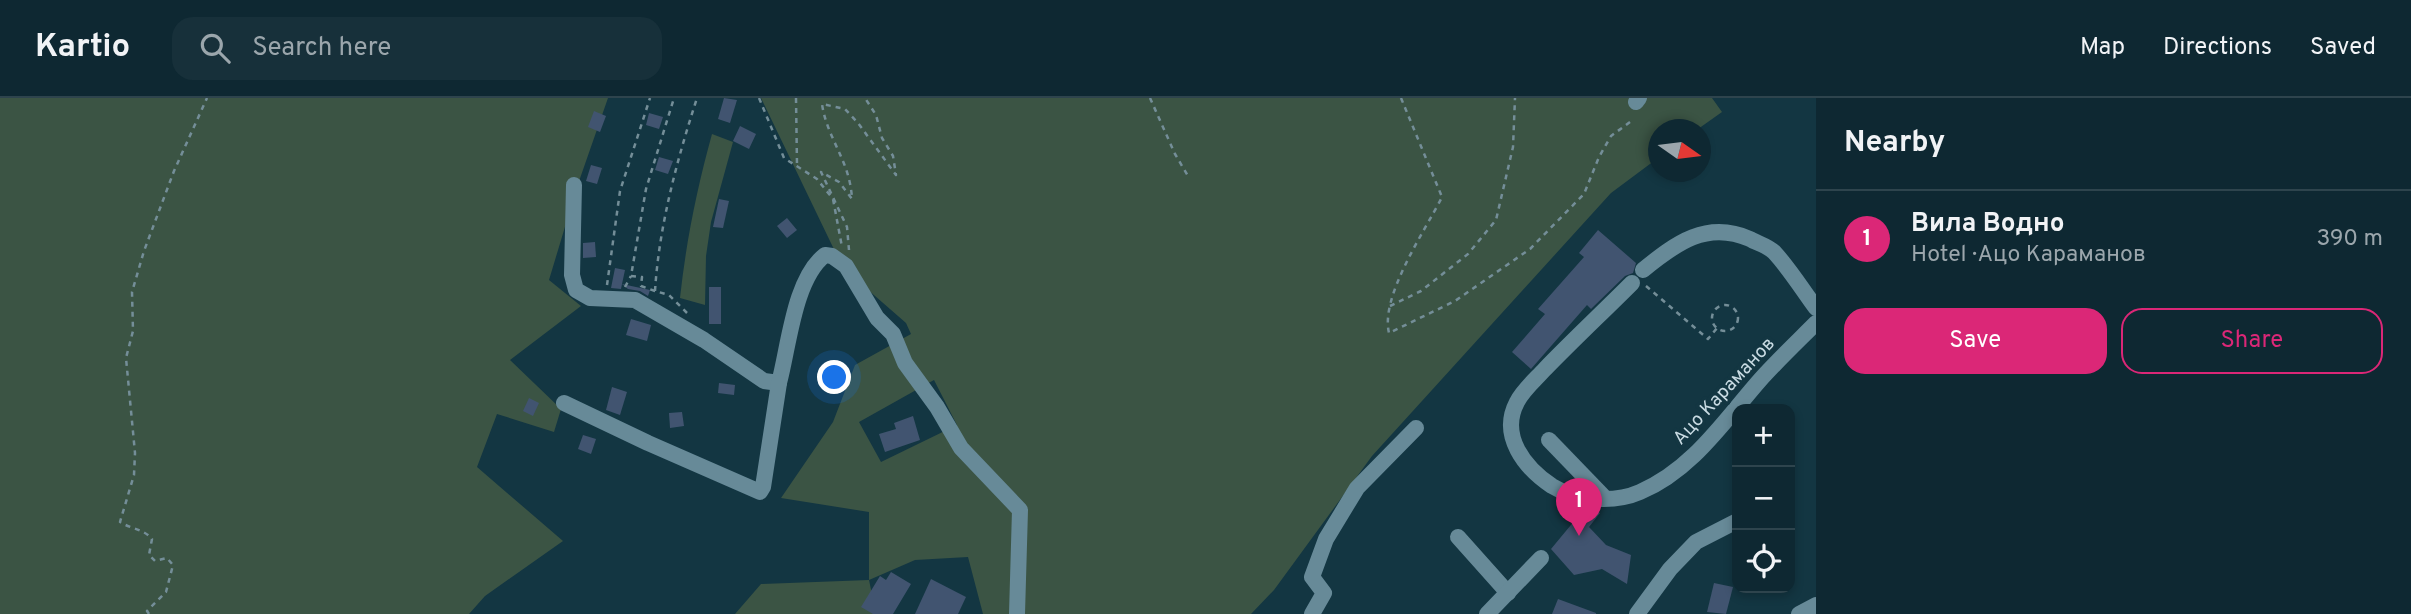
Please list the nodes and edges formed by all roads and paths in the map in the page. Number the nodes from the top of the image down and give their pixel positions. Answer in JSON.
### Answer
{"nodes":[{"id":1,"x":207,"y":98,"type":"edge"},
{"id":2,"x":650,"y":98,"type":"edge"},
{"id":3,"x":674,"y":98,"type":"edge"},
{"id":4,"x":697,"y":98,"type":"edge"},
{"id":5,"x":759,"y":98,"type":"edge"},
{"id":6,"x":796,"y":98,"type":"edge"},
{"id":7,"x":865,"y":98,"type":"edge"},
{"id":8,"x":1150,"y":98,"type":"edge"},
{"id":9,"x":1401,"y":98,"type":"edge"},
{"id":10,"x":1515,"y":98,"type":"edge"},
{"id":11,"x":1630,"y":122,"type":"dead end"},
{"id":12,"x":797,"y":165,"type":"junction"},
{"id":13,"x":1188,"y":176,"type":"dead end"},
{"id":14,"x":574,"y":185,"type":"dead end"},
{"id":15,"x":850,"y":272,"type":"junction"},
{"id":16,"x":631,"y":276,"type":"junction"},
{"id":17,"x":1639,"y":279,"type":"junction"},
{"id":18,"x":606,"y":287,"type":"dead end"},
{"id":19,"x":655,"y":291,"type":"junction"},
{"id":20,"x":619,"y":292,"type":"dead end"},
{"id":21,"x":1390,"y":306,"type":"junction"},
{"id":22,"x":1816,"y":308,"type":"edge"},
{"id":23,"x":693,"y":319,"type":"dead end"},
{"id":24,"x":1816,"y":323,"type":"edge"},
{"id":25,"x":1717,"y":328,"type":"junction"},
{"id":26,"x":779,"y":383,"type":"junction"},
{"id":27,"x":564,"y":402,"type":"dead end"},
{"id":28,"x":1416,"y":428,"type":"dead end"},
{"id":29,"x":1549,"y":439,"type":"dead end"},
{"id":30,"x":1605,"y":498,"type":"junction"},
{"id":31,"x":1732,"y":524,"type":"edge"},
{"id":32,"x":1458,"y":537,"type":"dead end"},
{"id":33,"x":1541,"y":558,"type":"dead end"},
{"id":34,"x":1507,"y":593,"type":"junction"},
{"id":35,"x":1816,"y":605,"type":"edge"},
{"id":36,"x":149,"y":614,"type":"edge"},
{"id":37,"x":1017,"y":614,"type":"edge"},
{"id":38,"x":1312,"y":614,"type":"edge"},
{"id":39,"x":1487,"y":614,"type":"edge"},
{"id":40,"x":1637,"y":614,"type":"edge"},
{"id":41,"x":1799,"y":614,"type":"edge"}],
"edges":[{"from":1,"to":36,"type":"path"},
{"from":2,"to":18,"type":"path"},
{"from":3,"to":16,"type":"path"},
{"from":4,"to":19,"type":"path"},
{"from":5,"to":12,"type":"path"},
{"from":6,"to":12,"type":"path"},
{"from":7,"to":15,"type":"path"},
{"from":8,"to":13,"type":"path"},
{"from":9,"to":21,"type":"path"},
{"from":10,"to":21,"type":"path"},
{"from":11,"to":21,"type":"path"},
{"from":12,"to":15,"type":"path"},
{"from":14,"to":26,"type":"street"},
{"from":15,"to":26,"type":"street"},
{"from":15,"to":37,"type":"street"},
{"from":16,"to":19,"type":"path"},
{"from":16,"to":20,"type":"path"},
{"from":17,"to":22,"type":"street","name":"Ацо Караманов"},
{"from":17,"to":25,"type":"path"},
{"from":17,"to":30,"type":"street","name":"Ацо Караманов"},
{"from":19,"to":23,"type":"path"},
{"from":24,"to":30,"type":"street","name":"Ацо Караманов"},
{"from":25,"to":25,"type":"path"},
{"from":26,"to":27,"type":"street"},
{"from":28,"to":38,"type":"street"},
{"from":29,"to":30,"type":"street"},
{"from":31,"to":40,"type":"street"},
{"from":32,"to":34,"type":"street"},
{"from":33,"to":34,"type":"street"},
{"from":34,"to":39,"type":"street"},
{"from":35,"to":41,"type":"street"}]}
